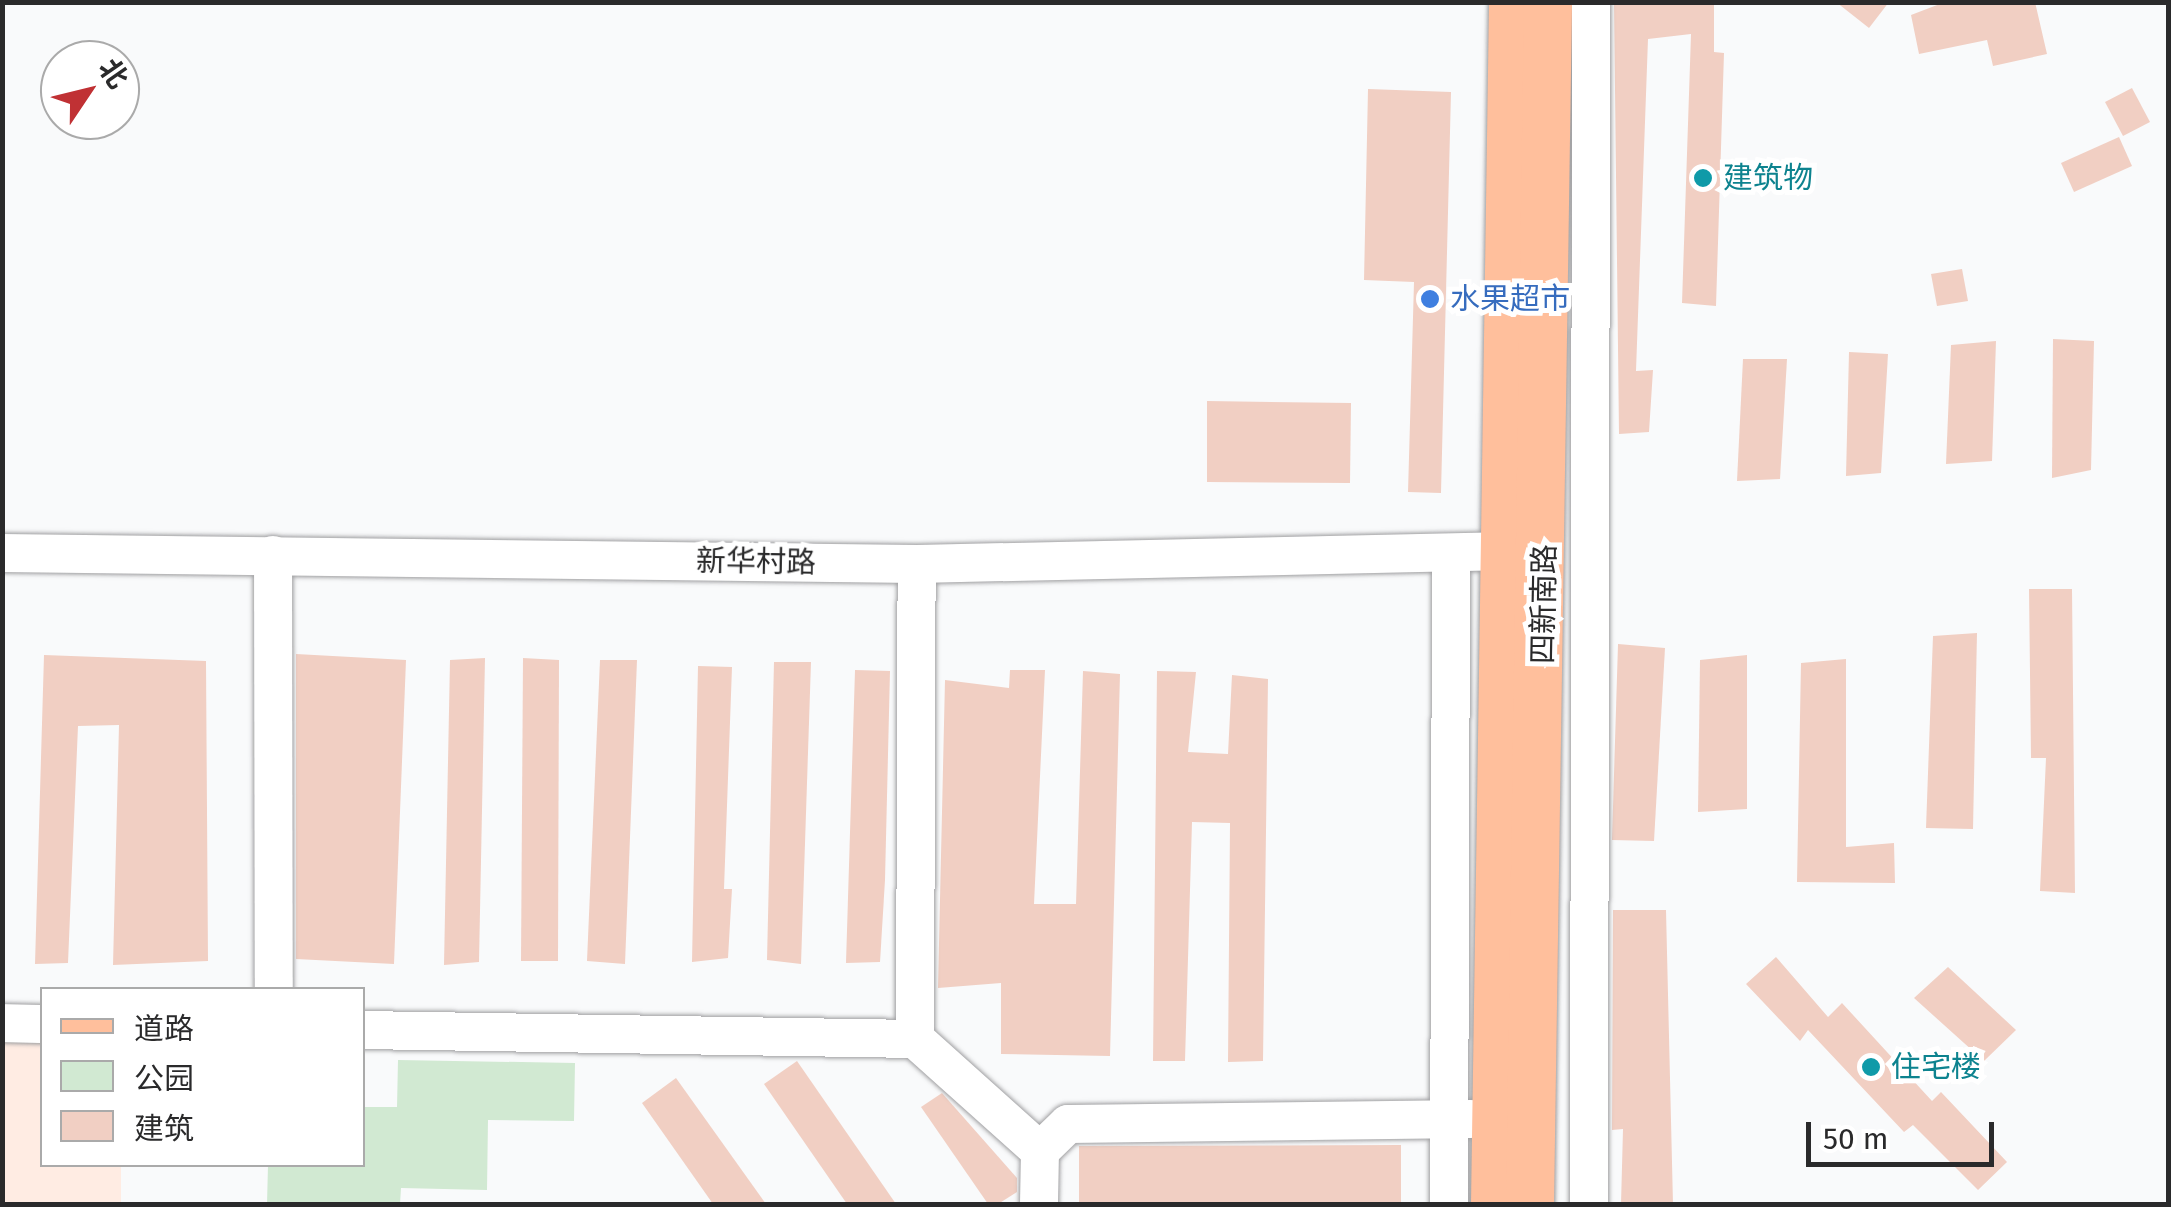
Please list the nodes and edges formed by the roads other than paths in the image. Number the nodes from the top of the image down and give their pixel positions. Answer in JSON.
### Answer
{"nodes":[{"id":1,"x":1513,"y":2,"type":"edge"},
{"id":2,"x":1548,"y":2,"type":"edge"},
{"id":3,"x":1590,"y":2,"type":"edge"},
{"id":4,"x":1510,"y":551,"type":"junction"},
{"id":5,"x":1451,"y":552,"type":"junction"},
{"id":6,"x":2,"y":553,"type":"edge"},
{"id":7,"x":273,"y":555,"type":"junction"},
{"id":8,"x":917,"y":564,"type":"junction"},
{"id":9,"x":274,"y":987,"type":"edge"},
{"id":10,"x":2,"y":1024,"type":"edge"},
{"id":11,"x":40,"y":1024,"type":"edge"},
{"id":12,"x":365,"y":1030,"type":"edge"},
{"id":13,"x":914,"y":1040,"type":"junction"},
{"id":14,"x":1472,"y":1119,"type":"junction"},
{"id":15,"x":1040,"y":1151,"type":"junction"},
{"id":16,"x":1039,"y":1204,"type":"edge"},
{"id":17,"x":1448,"y":1204,"type":"edge"},
{"id":18,"x":1495,"y":1204,"type":"edge"},
{"id":19,"x":1530,"y":1204,"type":"edge"},
{"id":20,"x":1589,"y":1204,"type":"edge"}],
"edges":[{"from":1,"to":4,"type":"main road","name":"四新南路"},
{"from":2,"to":19,"type":"main road","name":"四新南路"},
{"from":3,"to":20,"type":"street"},
{"from":4,"to":5,"type":"street","name":"新华村路"},
{"from":4,"to":14,"type":"main road","name":"四新南路"},
{"from":5,"to":8,"type":"street","name":"新华村路"},
{"from":5,"to":14,"type":"street"},
{"from":6,"to":7,"type":"street","name":"新华村路"},
{"from":7,"to":8,"type":"street","name":"新华村路"},
{"from":7,"to":9,"type":"street"},
{"from":8,"to":13,"type":"street"},
{"from":10,"to":11,"type":"street"},
{"from":12,"to":13,"type":"street"},
{"from":13,"to":15,"type":"street"},
{"from":14,"to":15,"type":"street"},
{"from":14,"to":17,"type":"street"},
{"from":14,"to":18,"type":"main road","name":"四新南路"},
{"from":15,"to":16,"type":"street"}]}
